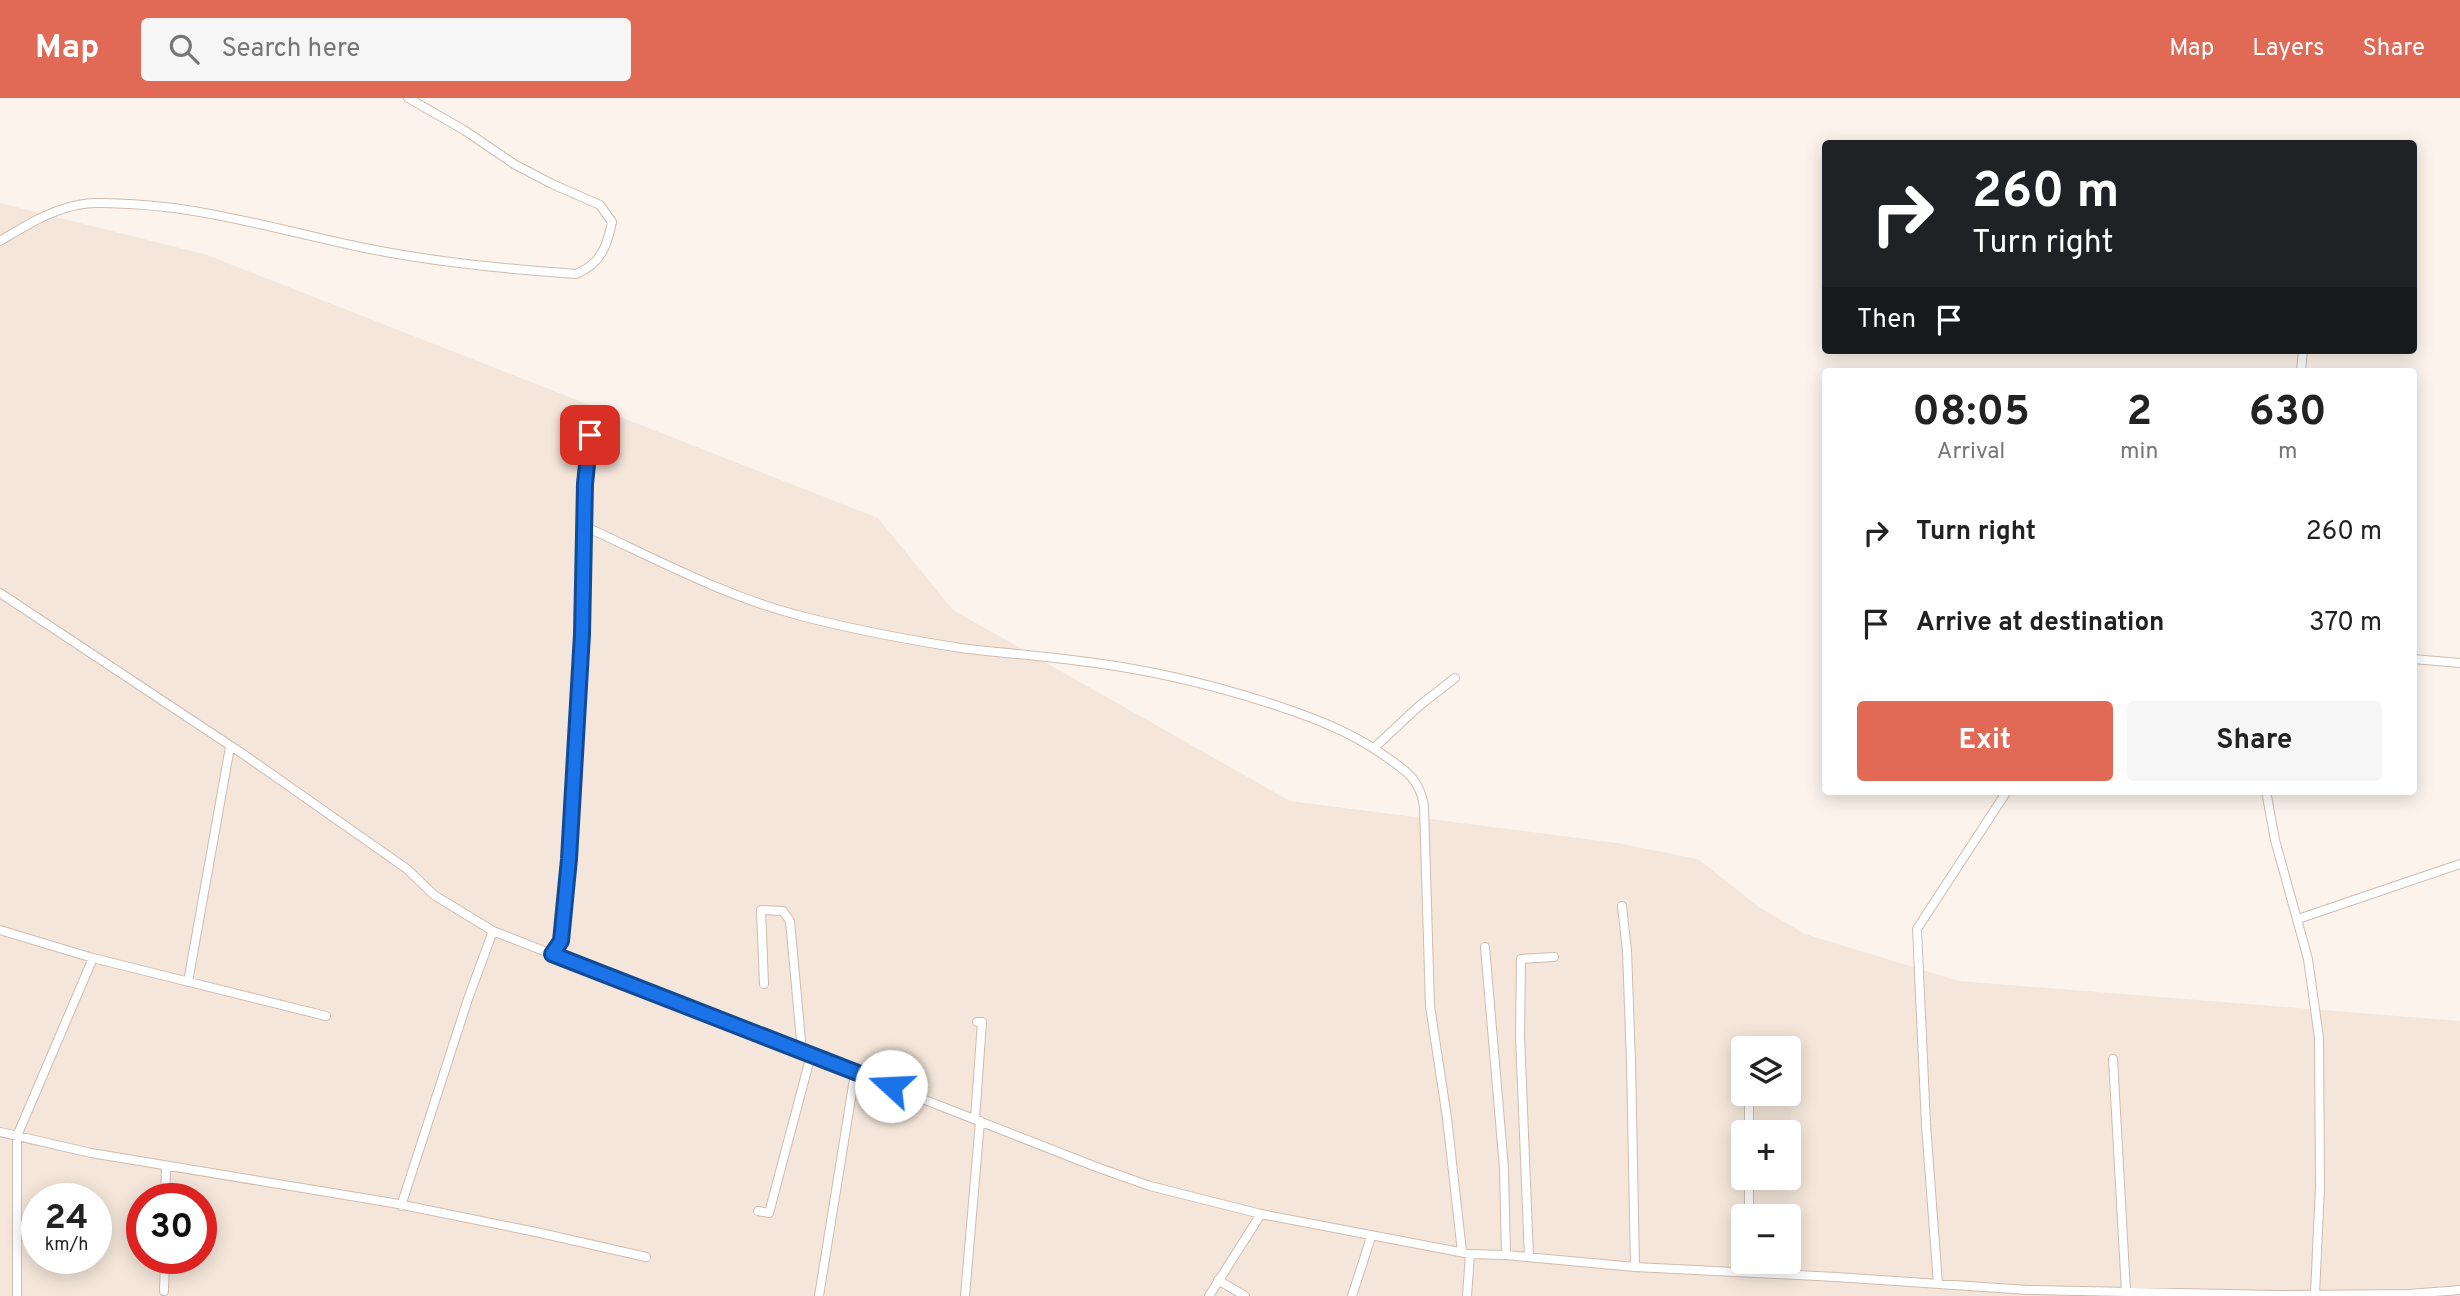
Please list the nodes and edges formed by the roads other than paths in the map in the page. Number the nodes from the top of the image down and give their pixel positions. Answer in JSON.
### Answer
{"nodes":[{"id":1,"x":408,"y":98,"type":"edge"},
{"id":2,"x":0,"y":241,"type":"edge"},
{"id":3,"x":590,"y":419,"type":"dead end"},
{"id":4,"x":584,"y":526,"type":"junction"},
{"id":5,"x":0,"y":593,"type":"edge"},
{"id":6,"x":2417,"y":659,"type":"edge"},
{"id":7,"x":2460,"y":663,"type":"edge"},
{"id":8,"x":1455,"y":678,"type":"dead end"},
{"id":9,"x":230,"y":747,"type":"junction"},
{"id":10,"x":1374,"y":748,"type":"junction"},
{"id":11,"x":2004,"y":795,"type":"edge"},
{"id":12,"x":2267,"y":795,"type":"edge"},
{"id":13,"x":2460,"y":864,"type":"edge"},
{"id":14,"x":1622,"y":906,"type":"dead end"},
{"id":15,"x":2298,"y":919,"type":"junction"},
{"id":16,"x":0,"y":930,"type":"edge"},
{"id":17,"x":493,"y":931,"type":"junction"},
{"id":18,"x":1485,"y":947,"type":"dead end"},
{"id":19,"x":552,"y":954,"type":"junction"},
{"id":20,"x":1554,"y":957,"type":"dead end"},
{"id":21,"x":93,"y":958,"type":"junction"},
{"id":22,"x":188,"y":982,"type":"junction"},
{"id":23,"x":764,"y":984,"type":"dead end"},
{"id":24,"x":326,"y":1016,"type":"dead end"},
{"id":25,"x":977,"y":1021,"type":"dead end"},
{"id":26,"x":806,"y":1053,"type":"junction"},
{"id":27,"x":2113,"y":1059,"type":"dead end"},
{"id":28,"x":855,"y":1073,"type":"junction"},
{"id":29,"x":977,"y":1120,"type":"junction"},
{"id":30,"x":0,"y":1132,"type":"edge"},
{"id":31,"x":17,"y":1136,"type":"junction"},
{"id":32,"x":166,"y":1167,"type":"junction"},
{"id":33,"x":166,"y":1183,"type":"edge"},
{"id":34,"x":401,"y":1206,"type":"junction"},
{"id":35,"x":758,"y":1211,"type":"dead end"},
{"id":36,"x":1261,"y":1214,"type":"junction"},
{"id":37,"x":1371,"y":1237,"type":"junction"},
{"id":38,"x":1466,"y":1253,"type":"junction"},
{"id":39,"x":1506,"y":1255,"type":"junction"},
{"id":40,"x":646,"y":1257,"type":"dead end"},
{"id":41,"x":1529,"y":1257,"type":"junction"},
{"id":42,"x":1635,"y":1267,"type":"junction"},
{"id":43,"x":1731,"y":1273,"type":"edge"},
{"id":44,"x":164,"y":1274,"type":"edge"},
{"id":45,"x":1749,"y":1274,"type":"edge"},
{"id":46,"x":1219,"y":1280,"type":"junction"},
{"id":47,"x":1938,"y":1284,"type":"junction"},
{"id":48,"x":2460,"y":1290,"type":"edge"},
{"id":49,"x":164,"y":1291,"type":"dead end"},
{"id":50,"x":1992,"y":1292,"type":"edge"},
{"id":51,"x":2126,"y":1292,"type":"junction"},
{"id":52,"x":2315,"y":1294,"type":"edge"},
{"id":53,"x":17,"y":1296,"type":"edge"},
{"id":54,"x":819,"y":1296,"type":"edge"},
{"id":55,"x":965,"y":1296,"type":"edge"},
{"id":56,"x":1209,"y":1296,"type":"edge"},
{"id":57,"x":1245,"y":1296,"type":"edge"},
{"id":58,"x":1352,"y":1296,"type":"edge"},
{"id":59,"x":1467,"y":1296,"type":"edge"}],
"edges":[{"from":1,"to":2,"type":"street"},
{"from":3,"to":4,"type":"street"},
{"from":4,"to":10,"type":"street"},
{"from":4,"to":19,"type":"street"},
{"from":5,"to":9,"type":"street"},
{"from":6,"to":7,"type":"street"},
{"from":8,"to":10,"type":"street"},
{"from":9,"to":17,"type":"street"},
{"from":9,"to":22,"type":"street"},
{"from":10,"to":38,"type":"street"},
{"from":11,"to":47,"type":"street"},
{"from":12,"to":15,"type":"street"},
{"from":13,"to":15,"type":"street"},
{"from":14,"to":42,"type":"street"},
{"from":15,"to":52,"type":"street"},
{"from":16,"to":21,"type":"street"},
{"from":17,"to":19,"type":"street"},
{"from":17,"to":34,"type":"street"},
{"from":18,"to":39,"type":"street"},
{"from":19,"to":26,"type":"street"},
{"from":20,"to":41,"type":"street"},
{"from":21,"to":22,"type":"street"},
{"from":21,"to":31,"type":"street"},
{"from":22,"to":24,"type":"street"},
{"from":23,"to":26,"type":"street"},
{"from":25,"to":29,"type":"street"},
{"from":26,"to":28,"type":"street"},
{"from":26,"to":35,"type":"street"},
{"from":27,"to":51,"type":"street"},
{"from":28,"to":29,"type":"street"},
{"from":28,"to":54,"type":"street"},
{"from":29,"to":36,"type":"street"},
{"from":29,"to":55,"type":"street"},
{"from":30,"to":31,"type":"street"},
{"from":31,"to":32,"type":"street"},
{"from":31,"to":53,"type":"street"},
{"from":32,"to":33,"type":"street"},
{"from":32,"to":34,"type":"street"},
{"from":34,"to":40,"type":"street"},
{"from":36,"to":37,"type":"street"},
{"from":36,"to":46,"type":"street"},
{"from":37,"to":38,"type":"street"},
{"from":37,"to":58,"type":"street"},
{"from":38,"to":39,"type":"street"},
{"from":38,"to":59,"type":"street"},
{"from":39,"to":41,"type":"street"},
{"from":41,"to":42,"type":"street"},
{"from":42,"to":43,"type":"street"},
{"from":44,"to":49,"type":"street"},
{"from":45,"to":47,"type":"street"},
{"from":46,"to":56,"type":"street"},
{"from":46,"to":57,"type":"street"},
{"from":47,"to":50,"type":"street"},
{"from":48,"to":52,"type":"street"},
{"from":50,"to":51,"type":"street"},
{"from":51,"to":52,"type":"street"}]}
